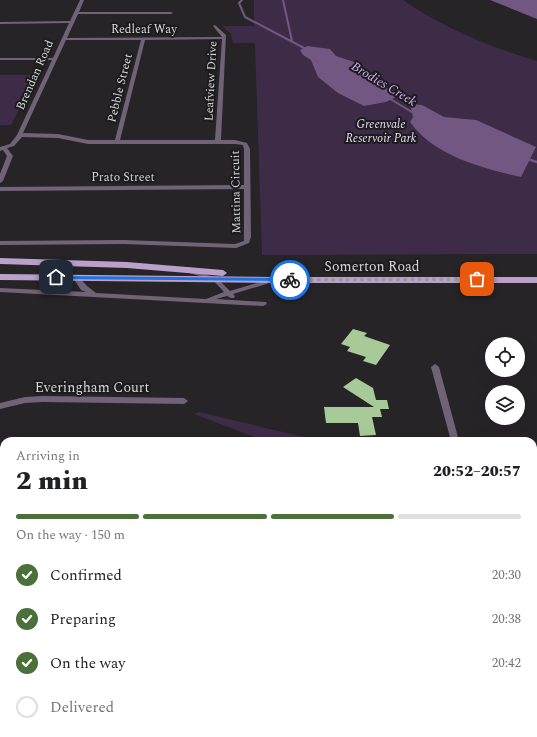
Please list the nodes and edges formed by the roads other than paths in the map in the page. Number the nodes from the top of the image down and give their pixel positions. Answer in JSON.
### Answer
{"nodes":[{"id":1,"x":82,"y":0,"type":"edge"},
{"id":2,"x":76,"y":13,"type":"junction"},
{"id":3,"x":171,"y":13,"type":"dead end"},
{"id":4,"x":71,"y":22,"type":"junction"},
{"id":5,"x":0,"y":23,"type":"edge"},
{"id":6,"x":215,"y":26,"type":"dead end"},
{"id":7,"x":224,"y":38,"type":"junction"},
{"id":8,"x":63,"y":39,"type":"junction"},
{"id":9,"x":143,"y":39,"type":"junction"},
{"id":10,"x":0,"y":59,"type":"edge"},
{"id":11,"x":54,"y":59,"type":"junction"},
{"id":12,"x":20,"y":135,"type":"junction"},
{"id":13,"x":117,"y":142,"type":"junction"},
{"id":14,"x":218,"y":142,"type":"junction"},
{"id":15,"x":2,"y":149,"type":"edge"},
{"id":16,"x":0,"y":181,"type":"edge"},
{"id":17,"x":247,"y":187,"type":"junction"},
{"id":18,"x":0,"y":189,"type":"edge"},
{"id":19,"x":0,"y":243,"type":"edge"},
{"id":20,"x":0,"y":261,"type":"edge"},
{"id":21,"x":188,"y":271,"type":"junction"},
{"id":22,"x":0,"y":277,"type":"edge"},
{"id":23,"x":77,"y":278,"type":"junction"},
{"id":24,"x":215,"y":279,"type":"junction"},
{"id":25,"x":303,"y":279,"type":"junction"},
{"id":26,"x":274,"y":280,"type":"junction"},
{"id":27,"x":537,"y":280,"type":"edge"},
{"id":28,"x":0,"y":290,"type":"edge"},
{"id":29,"x":228,"y":294,"type":"junction"},
{"id":30,"x":96,"y":295,"type":"junction"},
{"id":31,"x":203,"y":300,"type":"junction"},
{"id":32,"x":242,"y":302,"type":"junction"},
{"id":33,"x":263,"y":304,"type":"dead end"},
{"id":34,"x":435,"y":367,"type":"dead end"},
{"id":35,"x":184,"y":402,"type":"dead end"},
{"id":36,"x":0,"y":406,"type":"edge"},
{"id":37,"x":454,"y":437,"type":"edge"}],
"edges":[{"from":1,"to":2,"type":"street","name":"Brendan Road"},
{"from":2,"to":3,"type":"street"},
{"from":2,"to":4,"type":"street","name":"Brendan Road"},
{"from":4,"to":5,"type":"street"},
{"from":4,"to":8,"type":"street","name":"Brendan Road"},
{"from":6,"to":7,"type":"street","name":"Leafview Drive"},
{"from":7,"to":9,"type":"street","name":"Redleaf Way"},
{"from":7,"to":14,"type":"street","name":"Leafview Drive"},
{"from":8,"to":9,"type":"street","name":"Redleaf Way"},
{"from":8,"to":11,"type":"street","name":"Brendan Road"},
{"from":9,"to":13,"type":"street","name":"Pebble Street"},
{"from":10,"to":11,"type":"street"},
{"from":11,"to":12,"type":"street","name":"Brendan Road"},
{"from":12,"to":13,"type":"street","name":"Mattina Circuit"},
{"from":12,"to":15,"type":"street","name":"Brendan Road"},
{"from":13,"to":14,"type":"street","name":"Mattina Circuit"},
{"from":14,"to":17,"type":"street","name":"Mattina Circuit"},
{"from":15,"to":16,"type":"street"},
{"from":17,"to":18,"type":"street","name":"Prato Street"},
{"from":17,"to":19,"type":"street","name":"Mattina Circuit"},
{"from":20,"to":21,"type":"main road","name":"Somerton Road"},
{"from":21,"to":24,"type":"street","name":"Somerton Road"},
{"from":21,"to":25,"type":"main road","name":"Somerton Road"},
{"from":22,"to":23,"type":"main road","name":"Somerton Road"},
{"from":23,"to":24,"type":"main road","name":"Somerton Road"},
{"from":23,"to":30,"type":"street"},
{"from":24,"to":26,"type":"main road","name":"Somerton Road"},
{"from":24,"to":29,"type":"street","name":"Somerton Road"},
{"from":25,"to":26,"type":"main road","name":"Somerton Road"},
{"from":25,"to":27,"type":"main road","name":"Somerton Road"},
{"from":26,"to":29,"type":"street","name":"Somerton Road"},
{"from":28,"to":30,"type":"street","name":"Somerton Road"},
{"from":29,"to":31,"type":"street","name":"Somerton Road"},
{"from":29,"to":32,"type":"street","name":"Somerton Road"},
{"from":30,"to":31,"type":"street","name":"Somerton Road"},
{"from":31,"to":32,"type":"street","name":"Somerton Road"},
{"from":32,"to":33,"type":"street","name":"Somerton Road"},
{"from":34,"to":37,"type":"street"},
{"from":35,"to":36,"type":"street","name":"Everingham Court"}]}
